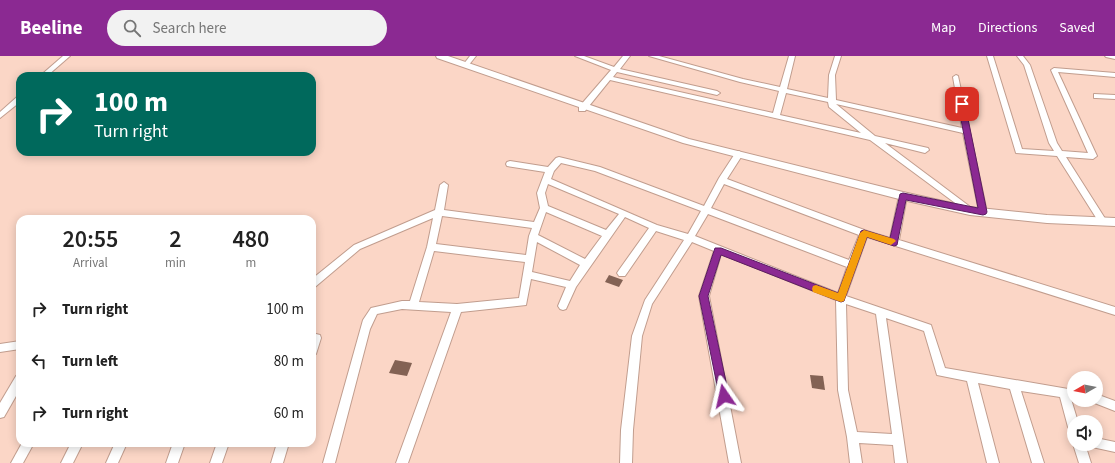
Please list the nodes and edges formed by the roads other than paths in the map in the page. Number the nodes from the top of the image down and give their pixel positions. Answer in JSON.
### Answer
{"nodes":[{"id":1,"x":67,"y":56,"type":"edge"},
{"id":2,"x":440,"y":56,"type":"edge"},
{"id":3,"x":473,"y":56,"type":"edge"},
{"id":4,"x":578,"y":56,"type":"edge"},
{"id":5,"x":627,"y":56,"type":"edge"},
{"id":6,"x":652,"y":56,"type":"edge"},
{"id":7,"x":792,"y":56,"type":"edge"},
{"id":8,"x":838,"y":56,"type":"edge"},
{"id":9,"x":990,"y":56,"type":"edge"},
{"id":10,"x":1020,"y":56,"type":"edge"},
{"id":11,"x":1108,"y":56,"type":"edge"},
{"id":12,"x":1115,"y":56,"type":"edge"},
{"id":13,"x":466,"y":65,"type":"junction"},
{"id":14,"x":616,"y":70,"type":"junction"},
{"id":15,"x":48,"y":72,"type":"edge"},
{"id":16,"x":1115,"y":75,"type":"edge"},
{"id":17,"x":956,"y":77,"type":"dead end"},
{"id":18,"x":608,"y":78,"type":"junction"},
{"id":19,"x":782,"y":90,"type":"junction"},
{"id":20,"x":717,"y":93,"type":"dead end"},
{"id":21,"x":1096,"y":96,"type":"dead end"},
{"id":22,"x":1115,"y":97,"type":"edge"},
{"id":23,"x":832,"y":101,"type":"junction"},
{"id":24,"x":16,"y":102,"type":"edge"},
{"id":25,"x":583,"y":108,"type":"junction"},
{"id":26,"x":0,"y":116,"type":"edge"},
{"id":27,"x":776,"y":116,"type":"junction"},
{"id":28,"x":967,"y":131,"type":"junction"},
{"id":29,"x":872,"y":138,"type":"junction"},
{"id":30,"x":924,"y":150,"type":"dead end"},
{"id":31,"x":739,"y":154,"type":"junction"},
{"id":32,"x":1060,"y":154,"type":"junction"},
{"id":33,"x":510,"y":164,"type":"dead end"},
{"id":34,"x":550,"y":170,"type":"junction"},
{"id":35,"x":546,"y":180,"type":"junction"},
{"id":36,"x":722,"y":180,"type":"junction"},
{"id":37,"x":444,"y":185,"type":"dead end"},
{"id":38,"x":903,"y":196,"type":"junction"},
{"id":39,"x":544,"y":208,"type":"junction"},
{"id":40,"x":706,"y":211,"type":"junction"},
{"id":41,"x":970,"y":211,"type":"junction"},
{"id":42,"x":439,"y":212,"type":"junction"},
{"id":43,"x":983,"y":212,"type":"junction"},
{"id":44,"x":624,"y":213,"type":"junction"},
{"id":45,"x":1103,"y":222,"type":"junction"},
{"id":46,"x":1115,"y":222,"type":"edge"},
{"id":47,"x":537,"y":226,"type":"junction"},
{"id":48,"x":654,"y":226,"type":"junction"},
{"id":49,"x":864,"y":233,"type":"junction"},
{"id":50,"x":607,"y":234,"type":"junction"},
{"id":51,"x":533,"y":236,"type":"junction"},
{"id":52,"x":690,"y":238,"type":"junction"},
{"id":53,"x":894,"y":242,"type":"junction"},
{"id":54,"x":431,"y":247,"type":"junction"},
{"id":55,"x":718,"y":251,"type":"junction"},
{"id":56,"x":529,"y":259,"type":"junction"},
{"id":57,"x":586,"y":264,"type":"junction"},
{"id":58,"x":852,"y":265,"type":"junction"},
{"id":59,"x":622,"y":273,"type":"dead end"},
{"id":60,"x":527,"y":274,"type":"junction"},
{"id":61,"x":316,"y":281,"type":"edge"},
{"id":62,"x":572,"y":285,"type":"junction"},
{"id":63,"x":841,"y":298,"type":"junction"},
{"id":64,"x":413,"y":306,"type":"junction"},
{"id":65,"x":563,"y":306,"type":"dead end"},
{"id":66,"x":457,"y":308,"type":"junction"},
{"id":67,"x":1115,"y":311,"type":"edge"},
{"id":68,"x":881,"y":312,"type":"junction"},
{"id":69,"x":16,"y":346,"type":"edge"},
{"id":70,"x":0,"y":348,"type":"edge"},
{"id":71,"x":970,"y":377,"type":"junction"},
{"id":72,"x":1014,"y":385,"type":"junction"},
{"id":73,"x":16,"y":387,"type":"edge"},
{"id":74,"x":1067,"y":394,"type":"edge"},
{"id":75,"x":1103,"y":402,"type":"edge"},
{"id":76,"x":1115,"y":406,"type":"edge"},
{"id":77,"x":0,"y":413,"type":"edge"},
{"id":78,"x":853,"y":437,"type":"junction"},
{"id":79,"x":898,"y":440,"type":"junction"},
{"id":80,"x":1103,"y":444,"type":"edge"},
{"id":81,"x":26,"y":447,"type":"edge"},
{"id":82,"x":75,"y":447,"type":"edge"},
{"id":83,"x":119,"y":447,"type":"edge"},
{"id":84,"x":178,"y":447,"type":"edge"},
{"id":85,"x":222,"y":447,"type":"edge"},
{"id":86,"x":283,"y":447,"type":"edge"},
{"id":87,"x":1115,"y":447,"type":"edge"},
{"id":88,"x":1081,"y":451,"type":"edge"},
{"id":89,"x":17,"y":463,"type":"edge"},
{"id":90,"x":67,"y":463,"type":"edge"},
{"id":91,"x":112,"y":463,"type":"edge"},
{"id":92,"x":172,"y":463,"type":"edge"},
{"id":93,"x":216,"y":463,"type":"edge"},
{"id":94,"x":277,"y":463,"type":"edge"},
{"id":95,"x":329,"y":463,"type":"edge"},
{"id":96,"x":402,"y":463,"type":"edge"},
{"id":97,"x":626,"y":463,"type":"edge"},
{"id":98,"x":735,"y":463,"type":"edge"},
{"id":99,"x":856,"y":463,"type":"edge"},
{"id":100,"x":901,"y":463,"type":"edge"},
{"id":101,"x":993,"y":463,"type":"edge"},
{"id":102,"x":1038,"y":463,"type":"edge"},
{"id":103,"x":1085,"y":463,"type":"edge"}],
"edges":[{"from":1,"to":15,"type":"street"},
{"from":2,"to":13,"type":"street"},
{"from":3,"to":13,"type":"street"},
{"from":4,"to":14,"type":"street"},
{"from":5,"to":14,"type":"street"},
{"from":6,"to":19,"type":"street"},
{"from":7,"to":19,"type":"street"},
{"from":8,"to":23,"type":"street"},
{"from":9,"to":32,"type":"street"},
{"from":10,"to":32,"type":"street"},
{"from":11,"to":12,"type":"street"},
{"from":13,"to":25,"type":"street"},
{"from":14,"to":18,"type":"street"},
{"from":14,"to":20,"type":"street"},
{"from":16,"to":32,"type":"street"},
{"from":17,"to":28,"type":"street"},
{"from":18,"to":25,"type":"street"},
{"from":18,"to":27,"type":"street"},
{"from":19,"to":23,"type":"street"},
{"from":19,"to":27,"type":"street"},
{"from":21,"to":22,"type":"street"},
{"from":23,"to":28,"type":"street"},
{"from":23,"to":29,"type":"street"},
{"from":24,"to":26,"type":"street"},
{"from":25,"to":31,"type":"street"},
{"from":27,"to":29,"type":"street"},
{"from":28,"to":43,"type":"street"},
{"from":29,"to":30,"type":"street"},
{"from":29,"to":41,"type":"street"},
{"from":31,"to":36,"type":"street"},
{"from":31,"to":38,"type":"street"},
{"from":32,"to":45,"type":"street"},
{"from":33,"to":34,"type":"street"},
{"from":34,"to":35,"type":"street"},
{"from":34,"to":40,"type":"street"},
{"from":35,"to":39,"type":"street"},
{"from":35,"to":44,"type":"street"},
{"from":36,"to":40,"type":"street"},
{"from":36,"to":49,"type":"street"},
{"from":37,"to":42,"type":"street"},
{"from":38,"to":41,"type":"street"},
{"from":38,"to":53,"type":"street"},
{"from":39,"to":47,"type":"street"},
{"from":39,"to":50,"type":"street"},
{"from":40,"to":52,"type":"street"},
{"from":40,"to":58,"type":"street"},
{"from":41,"to":43,"type":"street"},
{"from":42,"to":47,"type":"street"},
{"from":42,"to":54,"type":"street"},
{"from":42,"to":61,"type":"street"},
{"from":43,"to":45,"type":"street"},
{"from":44,"to":48,"type":"street"},
{"from":44,"to":50,"type":"street"},
{"from":45,"to":46,"type":"street"},
{"from":47,"to":51,"type":"street"},
{"from":48,"to":52,"type":"street"},
{"from":48,"to":59,"type":"street"},
{"from":49,"to":53,"type":"street"},
{"from":49,"to":58,"type":"street"},
{"from":50,"to":57,"type":"street"},
{"from":51,"to":56,"type":"street"},
{"from":51,"to":57,"type":"street"},
{"from":52,"to":55,"type":"street"},
{"from":52,"to":97,"type":"street"},
{"from":53,"to":67,"type":"street"},
{"from":54,"to":56,"type":"street"},
{"from":54,"to":64,"type":"street"},
{"from":55,"to":63,"type":"street"},
{"from":55,"to":98,"type":"street"},
{"from":56,"to":60,"type":"street"},
{"from":57,"to":62,"type":"street"},
{"from":58,"to":63,"type":"street"},
{"from":60,"to":62,"type":"street"},
{"from":60,"to":66,"type":"street"},
{"from":62,"to":65,"type":"street"},
{"from":63,"to":68,"type":"street"},
{"from":63,"to":78,"type":"street"},
{"from":64,"to":66,"type":"street"},
{"from":64,"to":95,"type":"street"},
{"from":66,"to":96,"type":"street"},
{"from":68,"to":71,"type":"street"},
{"from":68,"to":79,"type":"street"},
{"from":69,"to":70,"type":"street"},
{"from":71,"to":72,"type":"street"},
{"from":71,"to":101,"type":"street"},
{"from":72,"to":74,"type":"street"},
{"from":72,"to":102,"type":"street"},
{"from":73,"to":77,"type":"street"},
{"from":75,"to":76,"type":"street"},
{"from":78,"to":79,"type":"street"},
{"from":78,"to":99,"type":"street"},
{"from":79,"to":100,"type":"street"},
{"from":80,"to":87,"type":"street"},
{"from":81,"to":89,"type":"street"},
{"from":82,"to":90,"type":"street"},
{"from":83,"to":91,"type":"street"},
{"from":84,"to":92,"type":"street"},
{"from":85,"to":93,"type":"street"},
{"from":86,"to":94,"type":"street"},
{"from":88,"to":103,"type":"street"}]}
